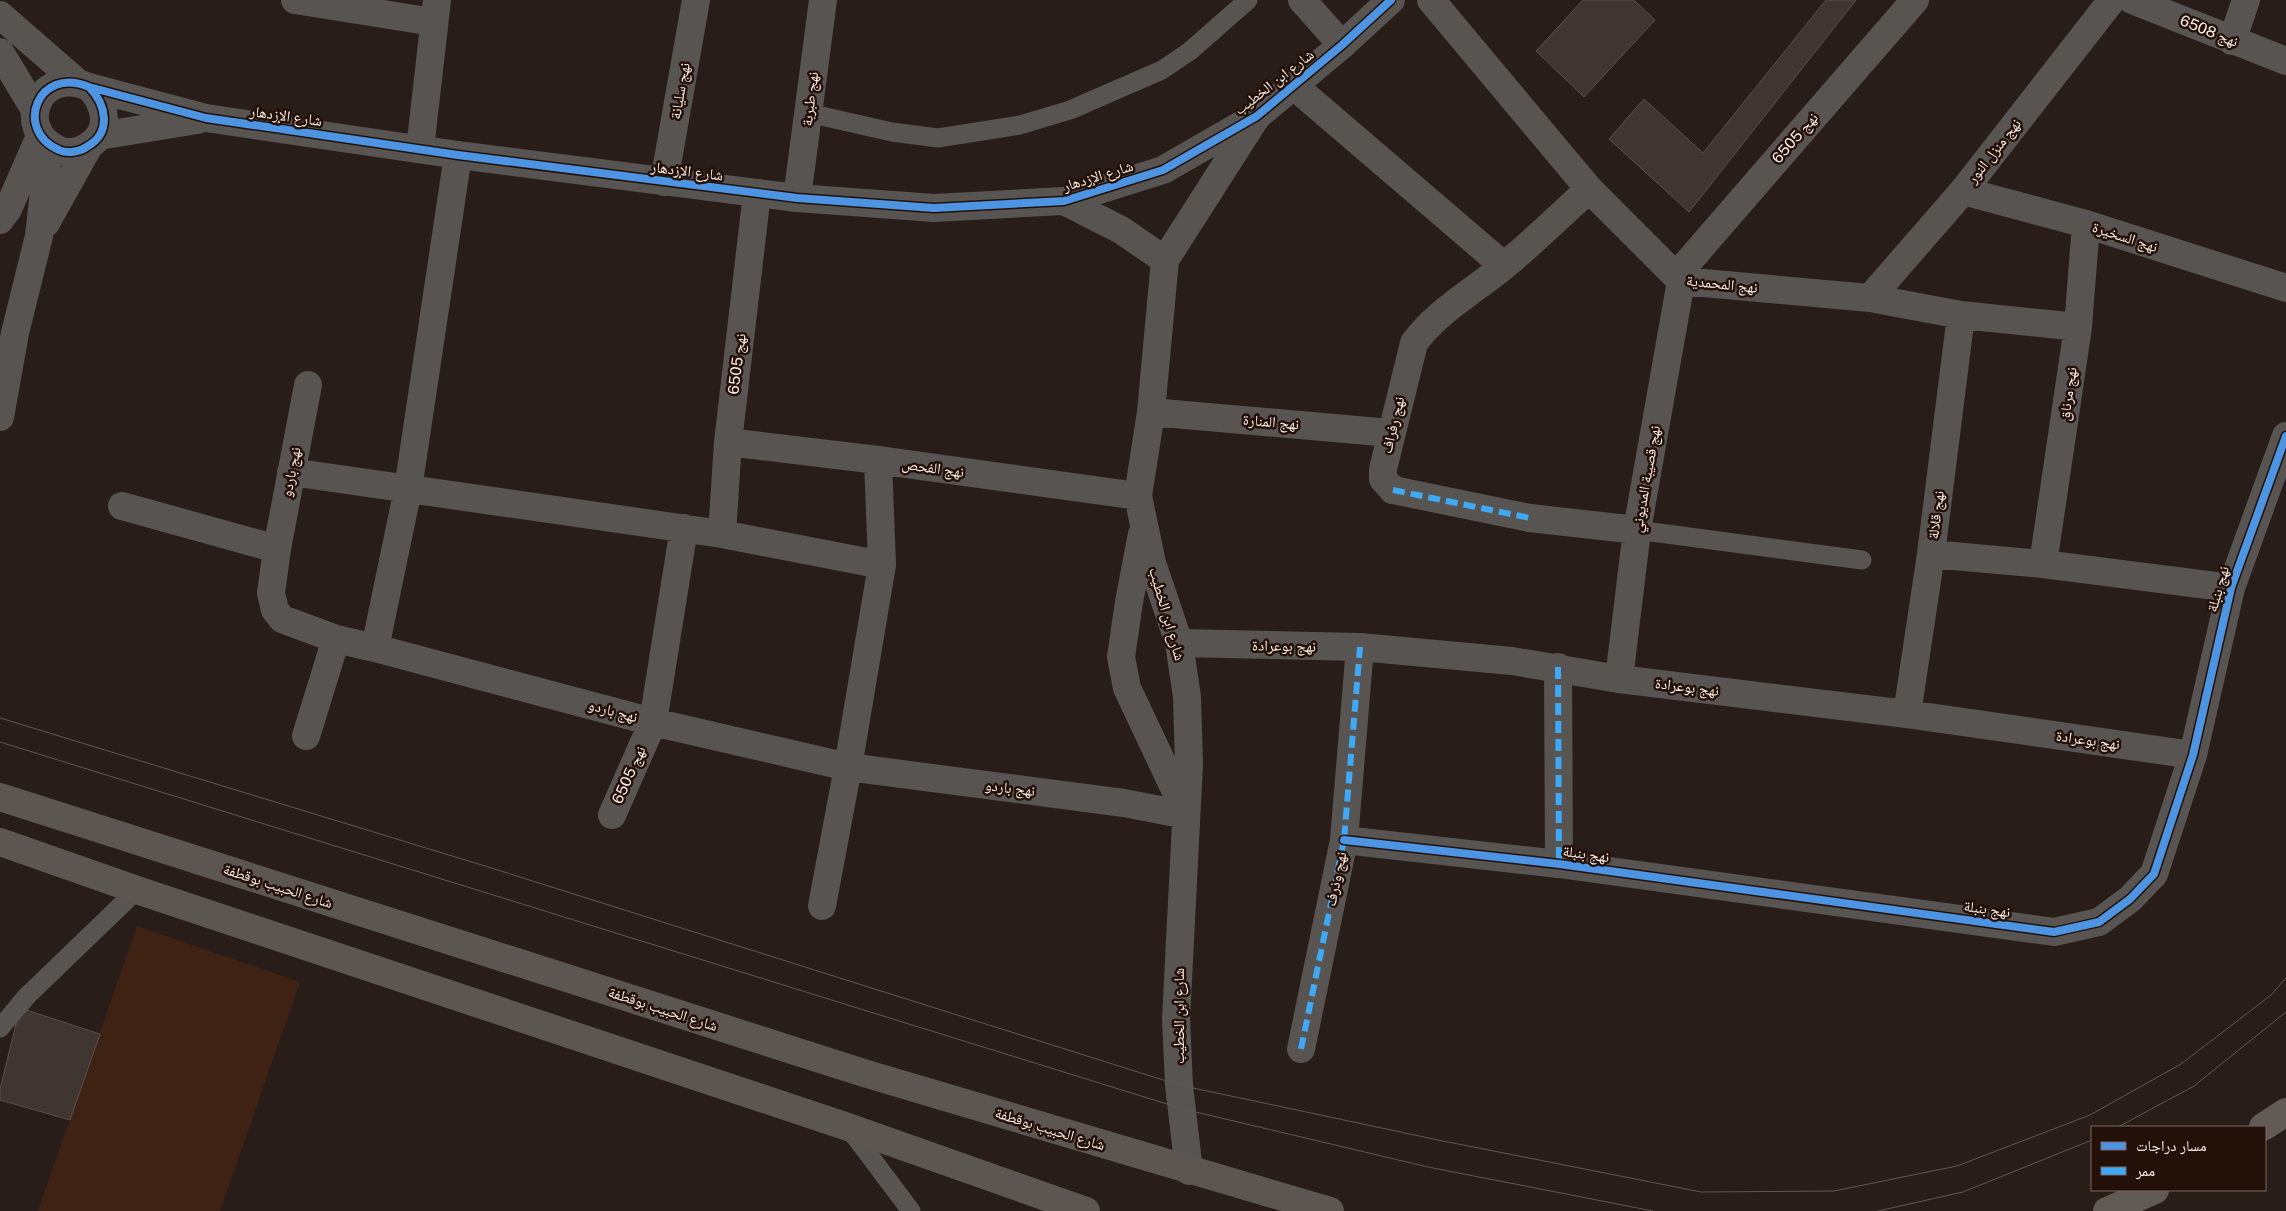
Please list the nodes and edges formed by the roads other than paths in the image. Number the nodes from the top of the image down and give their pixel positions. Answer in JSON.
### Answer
{"nodes":[{"id":1,"x":295,"y":0,"type":"edge"},
{"id":2,"x":696,"y":0,"type":"edge"},
{"id":3,"x":823,"y":0,"type":"edge"},
{"id":4,"x":1248,"y":0,"type":"edge"},
{"id":5,"x":1302,"y":0,"type":"edge"},
{"id":6,"x":1391,"y":0,"type":"edge"},
{"id":7,"x":1431,"y":0,"type":"edge"},
{"id":8,"x":1915,"y":0,"type":"edge"},
{"id":9,"x":2112,"y":0,"type":"edge"},
{"id":10,"x":2132,"y":0,"type":"edge"},
{"id":11,"x":2246,"y":0,"type":"edge"},
{"id":12,"x":369,"y":6,"type":"edge"},
{"id":13,"x":435,"y":11,"type":"edge"},
{"id":14,"x":0,"y":15,"type":"edge"},
{"id":15,"x":2232,"y":41,"type":"junction"},
{"id":16,"x":1342,"y":46,"type":"junction"},
{"id":17,"x":0,"y":52,"type":"edge"},
{"id":18,"x":2286,"y":61,"type":"edge"},
{"id":19,"x":83,"y":85,"type":"junction"},
{"id":20,"x":1294,"y":86,"type":"junction"},
{"id":21,"x":35,"y":110,"type":"junction"},
{"id":22,"x":808,"y":113,"type":"junction"},
{"id":23,"x":1257,"y":116,"type":"junction"},
{"id":24,"x":206,"y":118,"type":"junction"},
{"id":25,"x":45,"y":141,"type":"junction"},
{"id":26,"x":94,"y":141,"type":"junction"},
{"id":27,"x":420,"y":148,"type":"junction"},
{"id":28,"x":458,"y":155,"type":"junction"},
{"id":29,"x":1163,"y":170,"type":"joint"},
{"id":30,"x":664,"y":182,"type":"junction"},
{"id":31,"x":1589,"y":189,"type":"junction"},
{"id":32,"x":1963,"y":191,"type":"junction"},
{"id":33,"x":757,"y":193,"type":"junction"},
{"id":34,"x":797,"y":198,"type":"junction"},
{"id":35,"x":1064,"y":201,"type":"junction"},
{"id":36,"x":0,"y":220,"type":"edge"},
{"id":37,"x":2086,"y":224,"type":"junction"},
{"id":38,"x":39,"y":236,"type":"junction"},
{"id":39,"x":1165,"y":260,"type":"junction"},
{"id":40,"x":1504,"y":266,"type":"junction"},
{"id":41,"x":1678,"y":279,"type":"junction"},
{"id":42,"x":2286,"y":288,"type":"edge"},
{"id":43,"x":1870,"y":298,"type":"junction"},
{"id":44,"x":1961,"y":315,"type":"junction"},
{"id":45,"x":2078,"y":327,"type":"junction"},
{"id":46,"x":308,"y":385,"type":"dead end"},
{"id":47,"x":1152,"y":412,"type":"junction"},
{"id":48,"x":0,"y":417,"type":"edge"},
{"id":49,"x":1391,"y":433,"type":"junction"},
{"id":50,"x":2286,"y":436,"type":"edge"},
{"id":51,"x":728,"y":442,"type":"junction"},
{"id":52,"x":878,"y":460,"type":"junction"},
{"id":53,"x":291,"y":472,"type":"junction"},
{"id":54,"x":408,"y":490,"type":"junction"},
{"id":55,"x":1138,"y":496,"type":"junction"},
{"id":56,"x":122,"y":506,"type":"dead end"},
{"id":57,"x":1144,"y":527,"type":"junction"},
{"id":58,"x":684,"y":528,"type":"junction"},
{"id":59,"x":1637,"y":530,"type":"junction"},
{"id":60,"x":722,"y":534,"type":"junction"},
{"id":61,"x":277,"y":549,"type":"junction"},
{"id":62,"x":1931,"y":554,"type":"junction"},
{"id":63,"x":1862,"y":560,"type":"dead end"},
{"id":64,"x":2043,"y":564,"type":"junction"},
{"id":65,"x":882,"y":565,"type":"junction"},
{"id":66,"x":2230,"y":588,"type":"junction"},
{"id":67,"x":336,"y":639,"type":"junction"},
{"id":68,"x":1179,"y":643,"type":"junction"},
{"id":69,"x":1360,"y":647,"type":"junction"},
{"id":70,"x":375,"y":648,"type":"junction"},
{"id":71,"x":1558,"y":667,"type":"junction"},
{"id":72,"x":1619,"y":679,"type":"junction"},
{"id":73,"x":1907,"y":714,"type":"junction"},
{"id":74,"x":653,"y":722,"type":"junction"},
{"id":75,"x":306,"y":736,"type":"dead end"},
{"id":76,"x":2193,"y":755,"type":"junction"},
{"id":77,"x":848,"y":767,"type":"junction"},
{"id":78,"x":0,"y":797,"type":"edge"},
{"id":79,"x":612,"y":814,"type":"dead end"},
{"id":80,"x":1186,"y":815,"type":"junction"},
{"id":81,"x":1344,"y":840,"type":"junction"},
{"id":82,"x":0,"y":842,"type":"edge"},
{"id":83,"x":29,"y":851,"type":"junction"},
{"id":84,"x":0,"y":858,"type":"edge"},
{"id":85,"x":1559,"y":864,"type":"junction"},
{"id":86,"x":137,"y":890,"type":"junction"},
{"id":87,"x":822,"y":906,"type":"dead end"},
{"id":88,"x":0,"y":1028,"type":"edge"},
{"id":89,"x":1301,"y":1049,"type":"dead end"},
{"id":90,"x":2286,"y":1112,"type":"edge"},
{"id":91,"x":2265,"y":1126,"type":"edge"},
{"id":92,"x":848,"y":1127,"type":"junction"},
{"id":93,"x":1190,"y":1171,"type":"junction"},
{"id":94,"x":2153,"y":1191,"type":"edge"},
{"id":95,"x":911,"y":1211,"type":"edge"},
{"id":96,"x":1086,"y":1211,"type":"edge"},
{"id":97,"x":1330,"y":1211,"type":"edge"},
{"id":98,"x":2107,"y":1211,"type":"edge"}],
"edges":[{"from":1,"to":12,"type":"street"},
{"from":2,"to":30,"type":"street","name":"نهج سليانة"},
{"from":3,"to":22,"type":"street","name":"نهج طبربة"},
{"from":4,"to":22,"type":"lane"},
{"from":5,"to":16,"type":"street"},
{"from":6,"to":16,"type":"street","name":"شارع ابن الخطيب"},
{"from":7,"to":31,"type":"street","name":"نهج المحمدية"},
{"from":8,"to":41,"type":"street","name":"نهج 6505"},
{"from":9,"to":32,"type":"street","name":"نهج منزل النور"},
{"from":10,"to":15,"type":"street","name":"نهج 6508"},
{"from":11,"to":15,"type":"street"},
{"from":12,"to":13,"type":"street"},
{"from":13,"to":27,"type":"street"},
{"from":14,"to":19,"type":"street"},
{"from":15,"to":18,"type":"street","name":"نهج 6508"},
{"from":16,"to":20,"type":"street","name":"شارع ابن الخطيب"},
{"from":17,"to":21,"type":"street"},
{"from":19,"to":21,"type":"street"},
{"from":19,"to":24,"type":"street"},
{"from":19,"to":26,"type":"street"},
{"from":20,"to":23,"type":"street","name":"شارع ابن الخطيب"},
{"from":20,"to":40,"type":"street"},
{"from":21,"to":25,"type":"street"},
{"from":22,"to":34,"type":"street","name":"نهج طبربة"},
{"from":23,"to":29,"type":"street","name":"شارع ابن الخطيب"},
{"from":23,"to":39,"type":"street","name":"شارع ابن الخطيب"},
{"from":24,"to":26,"type":"street"},
{"from":24,"to":27,"type":"street","name":"شارع الإزدهار"},
{"from":25,"to":26,"type":"street"},
{"from":25,"to":36,"type":"street"},
{"from":25,"to":38,"type":"street"},
{"from":26,"to":38,"type":"street"},
{"from":27,"to":28,"type":"street","name":"شارع الإزدهار"},
{"from":28,"to":30,"type":"street","name":"شارع الإزدهار"},
{"from":28,"to":54,"type":"street"},
{"from":29,"to":35,"type":"street","name":"شارع الإزدهار"},
{"from":30,"to":33,"type":"street","name":"شارع الإزدهار"},
{"from":31,"to":40,"type":"street","name":"نهج رفراف"},
{"from":31,"to":41,"type":"street","name":"نهج المحمدية"},
{"from":32,"to":37,"type":"street","name":"نهج السخيرة"},
{"from":32,"to":43,"type":"street","name":"نهج منزل النور"},
{"from":33,"to":34,"type":"street","name":"شارع الإزدهار"},
{"from":33,"to":51,"type":"street","name":"نهج 6505"},
{"from":34,"to":35,"type":"street","name":"شارع الإزدهار"},
{"from":35,"to":39,"type":"street","name":"شارع الإزدهار"},
{"from":37,"to":42,"type":"street","name":"نهج السخيرة"},
{"from":37,"to":45,"type":"street","name":"نهج مرناق"},
{"from":38,"to":48,"type":"street"},
{"from":39,"to":47,"type":"street","name":"شارع ابن الخطيب"},
{"from":40,"to":49,"type":"street","name":"نهج رفراف"},
{"from":41,"to":43,"type":"street","name":"نهج المحمدية"},
{"from":41,"to":59,"type":"street","name":"نهج قصيبة المديوني"},
{"from":43,"to":44,"type":"street","name":"نهج المحمدية"},
{"from":44,"to":45,"type":"street","name":"نهج المحمدية"},
{"from":44,"to":62,"type":"street","name":"نهج قلالة"},
{"from":45,"to":64,"type":"street","name":"نهج مرناق"},
{"from":46,"to":53,"type":"street","name":"نهج باردو"},
{"from":47,"to":49,"type":"street","name":"نهج المنارة"},
{"from":47,"to":55,"type":"street","name":"شارع ابن الخطيب"},
{"from":49,"to":59,"type":"street","name":"نهج رفراف"},
{"from":50,"to":66,"type":"street","name":"نهج بنبلة"},
{"from":51,"to":52,"type":"street","name":"نهج الفحص"},
{"from":51,"to":60,"type":"street","name":"نهج 6505"},
{"from":52,"to":55,"type":"street","name":"نهج الفحص"},
{"from":52,"to":65,"type":"street"},
{"from":53,"to":54,"type":"street"},
{"from":53,"to":61,"type":"street","name":"نهج باردو"},
{"from":54,"to":58,"type":"street"},
{"from":54,"to":70,"type":"street"},
{"from":55,"to":57,"type":"street","name":"شارع ابن الخطيب"},
{"from":56,"to":61,"type":"street"},
{"from":57,"to":68,"type":"street","name":"شارع ابن الخطيب"},
{"from":57,"to":80,"type":"street"},
{"from":58,"to":60,"type":"street"},
{"from":58,"to":74,"type":"street","name":"نهج 6505"},
{"from":59,"to":63,"type":"lane"},
{"from":59,"to":72,"type":"street","name":"نهج قصيبة المديوني"},
{"from":60,"to":65,"type":"street"},
{"from":61,"to":67,"type":"street","name":"نهج باردو"},
{"from":62,"to":64,"type":"street"},
{"from":62,"to":73,"type":"street","name":"نهج قلالة"},
{"from":64,"to":66,"type":"street"},
{"from":65,"to":77,"type":"street"},
{"from":66,"to":76,"type":"street","name":"نهج بنبلة"},
{"from":67,"to":70,"type":"street","name":"نهج باردو"},
{"from":67,"to":75,"type":"street"},
{"from":68,"to":69,"type":"street","name":"نهج بوعرادة"},
{"from":68,"to":80,"type":"street","name":"شارع ابن الخطيب"},
{"from":69,"to":71,"type":"street","name":"نهج بوعرادة"},
{"from":69,"to":81,"type":"street","name":"نهج وذرف"},
{"from":70,"to":74,"type":"street","name":"نهج باردو"},
{"from":71,"to":72,"type":"street","name":"نهج بوعرادة"},
{"from":71,"to":85,"type":"street"},
{"from":72,"to":73,"type":"street","name":"نهج بوعرادة"},
{"from":73,"to":76,"type":"street","name":"نهج بوعرادة"},
{"from":74,"to":77,"type":"street","name":"نهج باردو"},
{"from":74,"to":79,"type":"street","name":"نهج 6505"},
{"from":76,"to":85,"type":"street","name":"نهج بنبلة"},
{"from":77,"to":80,"type":"street","name":"نهج باردو"},
{"from":77,"to":87,"type":"street"},
{"from":78,"to":93,"type":"main road","name":"شارع الحبيب بوقطفة"},
{"from":80,"to":93,"type":"street","name":"شارع ابن الخطيب"},
{"from":81,"to":85,"type":"street","name":"نهج بنبلة"},
{"from":81,"to":89,"type":"street","name":"نهج وذرف"},
{"from":82,"to":83,"type":"main road"},
{"from":83,"to":84,"type":"main road"},
{"from":83,"to":86,"type":"main road"},
{"from":86,"to":88,"type":"lane"},
{"from":86,"to":92,"type":"main road"},
{"from":90,"to":91,"type":"highway"},
{"from":92,"to":95,"type":"lane"},
{"from":92,"to":96,"type":"main road"},
{"from":93,"to":97,"type":"main road","name":"شارع الحبيب بوقطفة"},
{"from":94,"to":98,"type":"highway"}]}
